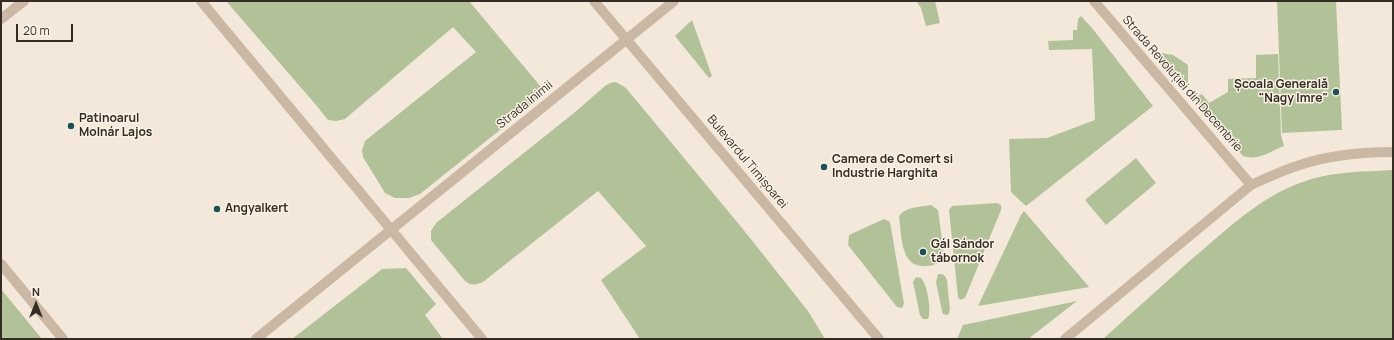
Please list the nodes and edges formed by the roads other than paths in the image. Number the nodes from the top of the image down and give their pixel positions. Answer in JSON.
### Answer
{"nodes":[{"id":1,"x":24,"y":1,"type":"edge"},
{"id":2,"x":201,"y":1,"type":"edge"},
{"id":3,"x":594,"y":1,"type":"edge"},
{"id":4,"x":674,"y":1,"type":"edge"},
{"id":5,"x":1094,"y":1,"type":"edge"},
{"id":6,"x":1,"y":19,"type":"edge"},
{"id":7,"x":627,"y":40,"type":"junction"},
{"id":8,"x":1393,"y":152,"type":"edge"},
{"id":9,"x":1251,"y":185,"type":"junction"},
{"id":10,"x":391,"y":229,"type":"junction"},
{"id":11,"x":1,"y":264,"type":"edge"},
{"id":12,"x":63,"y":339,"type":"edge"},
{"id":13,"x":256,"y":339,"type":"edge"},
{"id":14,"x":482,"y":339,"type":"edge"},
{"id":15,"x":879,"y":339,"type":"edge"},
{"id":16,"x":1066,"y":339,"type":"edge"}],
"edges":[{"from":1,"to":6,"type":"street"},
{"from":2,"to":10,"type":"street"},
{"from":3,"to":7,"type":"street","name":"Bulevardul Timișoarei"},
{"from":4,"to":7,"type":"street","name":"Strada Inimii"},
{"from":5,"to":9,"type":"street","name":"Strada Revoluției din Decembrie"},
{"from":7,"to":10,"type":"street","name":"Strada Inimii"},
{"from":7,"to":15,"type":"street","name":"Bulevardul Timișoarei"},
{"from":8,"to":9,"type":"street"},
{"from":9,"to":16,"type":"street"},
{"from":10,"to":13,"type":"street","name":"Strada Inimii"},
{"from":10,"to":14,"type":"street"},
{"from":11,"to":12,"type":"street"}]}
